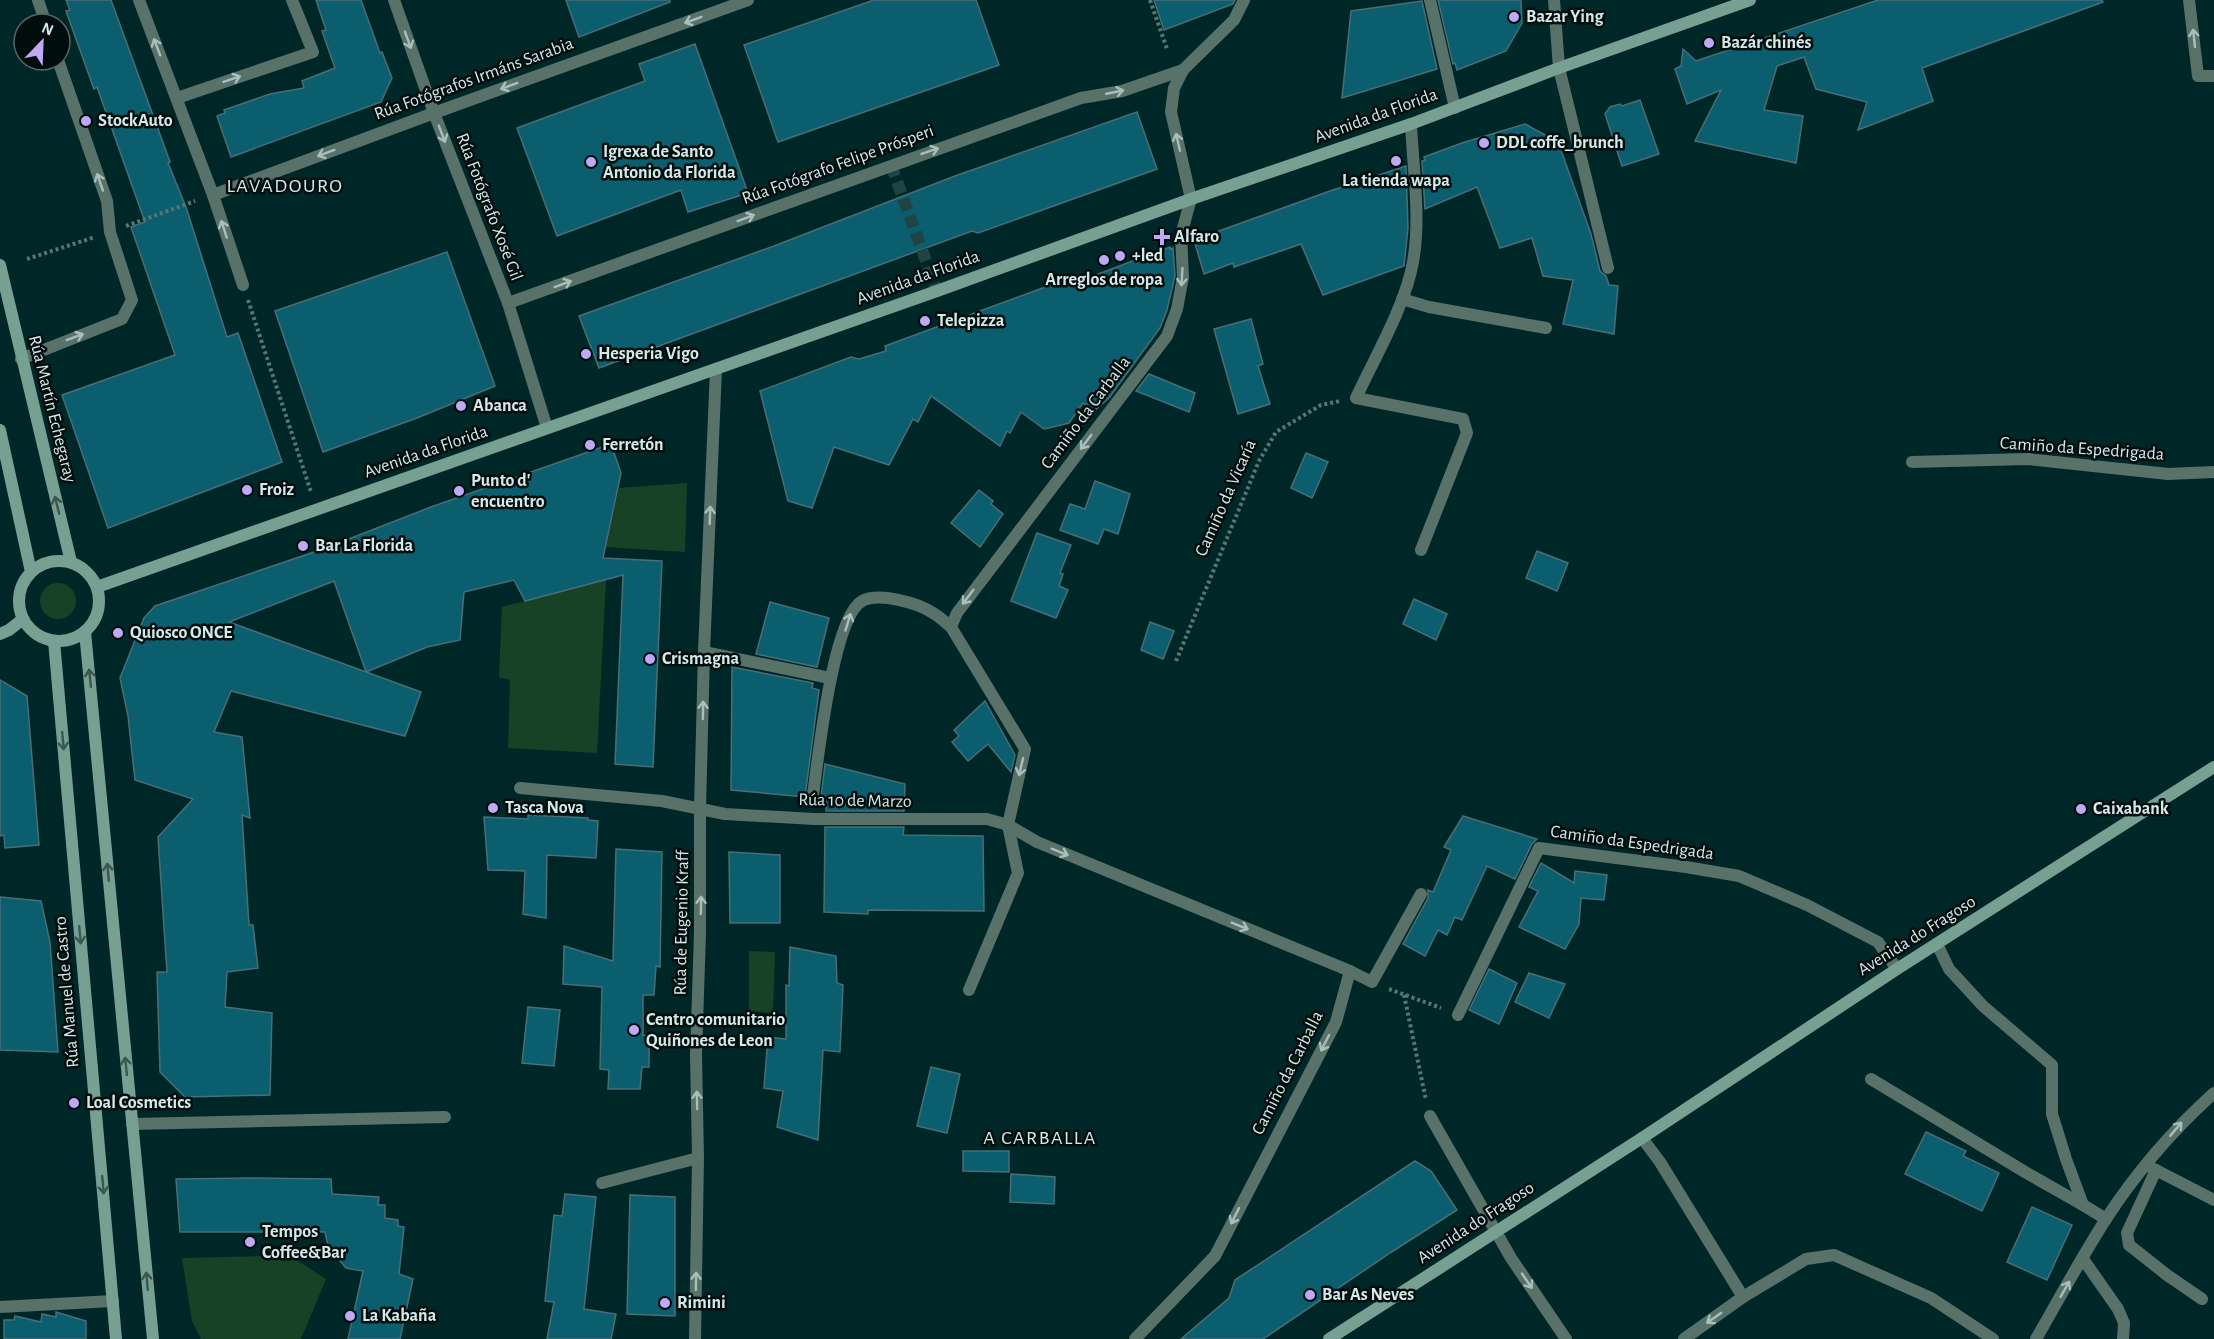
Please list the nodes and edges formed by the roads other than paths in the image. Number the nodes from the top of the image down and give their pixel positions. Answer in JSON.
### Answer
{"nodes":[{"id":1,"x":139,"y":0,"type":"edge"},
{"id":2,"x":291,"y":0,"type":"edge"},
{"id":3,"x":394,"y":0,"type":"edge"},
{"id":4,"x":748,"y":0,"type":"edge"},
{"id":5,"x":1244,"y":0,"type":"edge"},
{"id":6,"x":1430,"y":0,"type":"edge"},
{"id":7,"x":1554,"y":0,"type":"edge"},
{"id":8,"x":1750,"y":0,"type":"edge"},
{"id":9,"x":2189,"y":0,"type":"edge"},
{"id":10,"x":1559,"y":68,"type":"junction"},
{"id":11,"x":1184,"y":70,"type":"junction"},
{"id":12,"x":62,"y":72,"type":"edge"},
{"id":13,"x":2214,"y":76,"type":"edge"},
{"id":14,"x":177,"y":98,"type":"junction"},
{"id":15,"x":1455,"y":108,"type":"junction"},
{"id":16,"x":434,"y":112,"type":"junction"},
{"id":17,"x":1411,"y":124,"type":"junction"},
{"id":18,"x":213,"y":195,"type":"junction"},
{"id":19,"x":1191,"y":199,"type":"junction"},
{"id":20,"x":0,"y":265,"type":"edge"},
{"id":21,"x":1608,"y":268,"type":"dead end"},
{"id":22,"x":243,"y":285,"type":"road end"},
{"id":23,"x":1402,"y":299,"type":"junction"},
{"id":24,"x":508,"y":303,"type":"junction"},
{"id":25,"x":1546,"y":328,"type":"dead end"},
{"id":26,"x":21,"y":359,"type":"junction"},
{"id":27,"x":716,"y":369,"type":"junction"},
{"id":28,"x":547,"y":428,"type":"junction"},
{"id":29,"x":0,"y":430,"type":"edge"},
{"id":30,"x":1912,"y":462,"type":"dead end"},
{"id":31,"x":2214,"y":472,"type":"edge"},
{"id":32,"x":1421,"y":550,"type":"dead end"},
{"id":33,"x":71,"y":562,"type":"junction"},
{"id":34,"x":31,"y":572,"type":"junction"},
{"id":35,"x":97,"y":587,"type":"junction"},
{"id":36,"x":23,"y":619,"type":"junction"},
{"id":37,"x":951,"y":627,"type":"junction"},
{"id":38,"x":85,"y":632,"type":"junction"},
{"id":39,"x":0,"y":634,"type":"edge"},
{"id":40,"x":54,"y":641,"type":"junction"},
{"id":41,"x":704,"y":652,"type":"junction"},
{"id":42,"x":830,"y":678,"type":"junction"},
{"id":43,"x":2214,"y":767,"type":"edge"},
{"id":44,"x":519,"y":788,"type":"dead end"},
{"id":45,"x":813,"y":795,"type":"dead end"},
{"id":46,"x":700,"y":808,"type":"junction"},
{"id":47,"x":1008,"y":825,"type":"junction"},
{"id":48,"x":1421,"y":894,"type":"dead end"},
{"id":49,"x":1937,"y":944,"type":"junction"},
{"id":50,"x":1897,"y":969,"type":"junction"},
{"id":51,"x":1350,"y":971,"type":"junction"},
{"id":52,"x":969,"y":990,"type":"dead end"},
{"id":53,"x":1458,"y":1015,"type":"road end"},
{"id":54,"x":1871,"y":1078,"type":"dead end"},
{"id":55,"x":2214,"y":1093,"type":"edge"},
{"id":56,"x":1430,"y":1116,"type":"road end"},
{"id":57,"x":445,"y":1118,"type":"dead end"},
{"id":58,"x":132,"y":1124,"type":"junction"},
{"id":59,"x":1642,"y":1138,"type":"junction"},
{"id":60,"x":698,"y":1158,"type":"junction"},
{"id":61,"x":2151,"y":1168,"type":"junction"},
{"id":62,"x":602,"y":1183,"type":"dead end"},
{"id":63,"x":2214,"y":1200,"type":"edge"},
{"id":64,"x":2083,"y":1205,"type":"junction"},
{"id":65,"x":2106,"y":1219,"type":"junction"},
{"id":66,"x":1495,"y":1232,"type":"junction"},
{"id":67,"x":2083,"y":1259,"type":"junction"},
{"id":68,"x":1743,"y":1297,"type":"junction"},
{"id":69,"x":2202,"y":1299,"type":"dead end"},
{"id":70,"x":113,"y":1301,"type":"junction"},
{"id":71,"x":0,"y":1307,"type":"edge"},
{"id":72,"x":116,"y":1339,"type":"edge"},
{"id":73,"x":153,"y":1339,"type":"edge"},
{"id":74,"x":695,"y":1339,"type":"edge"},
{"id":75,"x":1135,"y":1339,"type":"edge"},
{"id":76,"x":1329,"y":1339,"type":"edge"},
{"id":77,"x":1566,"y":1339,"type":"edge"},
{"id":78,"x":1684,"y":1339,"type":"edge"},
{"id":79,"x":1993,"y":1339,"type":"edge"},
{"id":80,"x":2036,"y":1339,"type":"edge"},
{"id":81,"x":2123,"y":1339,"type":"edge"}],
"edges":[{"from":14,"to":1,"type":"street","one_way":true},
{"from":14,"to":2,"type":"street","one_way":true},
{"from":3,"to":16,"type":"street","name":"Rúa Fotógrafo Xosé Gil","one_way":true},
{"from":4,"to":16,"type":"street","name":"Rúa Fotógrafos Irmáns Sarabia","one_way":true},
{"from":5,"to":11,"type":"street"},
{"from":6,"to":15,"type":"street"},
{"from":7,"to":10,"type":"street"},
{"from":8,"to":10,"type":"main road","name":"Avenida da Florida"},
{"from":13,"to":9,"type":"street","one_way":true},
{"from":10,"to":15,"type":"main road","name":"Avenida da Florida"},
{"from":10,"to":21,"type":"street"},
{"from":19,"to":11,"type":"street","one_way":true},
{"from":24,"to":11,"type":"street","name":"Rúa Fotógrafo Felipe Prósperi","one_way":true},
{"from":26,"to":12,"type":"street","one_way":true},
{"from":14,"to":18,"type":"street"},
{"from":15,"to":17,"type":"main road","name":"Avenida da Florida"},
{"from":16,"to":18,"type":"street","name":"Rúa Fotógrafos Irmáns Sarabia","one_way":true},
{"from":16,"to":24,"type":"street","name":"Rúa Fotógrafo Xosé Gil","one_way":true},
{"from":17,"to":19,"type":"main road","name":"Avenida da Florida"},
{"from":17,"to":23,"type":"street"},
{"from":22,"to":18,"type":"street","one_way":true},
{"from":19,"to":27,"type":"main road","name":"Avenida da Florida"},
{"from":19,"to":37,"type":"street","name":"Camiño da Carballa","one_way":true},
{"from":20,"to":26,"type":"main road","name":"Rúa Martín Echegaray"},
{"from":23,"to":25,"type":"street"},
{"from":23,"to":32,"type":"street"},
{"from":24,"to":28,"type":"street","name":"Rúa Fotógrafo Xosé Gil"},
{"from":33,"to":26,"type":"main road","name":"Rúa Martín Echegaray","one_way":true},
{"from":27,"to":28,"type":"main road","name":"Avenida da Florida"},
{"from":41,"to":27,"type":"street","name":"Rúa de Eugenio Kraff","one_way":true},
{"from":28,"to":35,"type":"main road","name":"Avenida da Florida"},
{"from":29,"to":34,"type":"main road"},
{"from":30,"to":31,"type":"street","name":"Camiño da Espedrigada"},
{"from":33,"to":34,"type":"main road"},
{"from":33,"to":35,"type":"main road"},
{"from":34,"to":36,"type":"main road"},
{"from":35,"to":38,"type":"main road"},
{"from":36,"to":39,"type":"main road"},
{"from":36,"to":40,"type":"main road"},
{"from":42,"to":37,"type":"street","one_way":true},
{"from":37,"to":47,"type":"street","one_way":true},
{"from":38,"to":40,"type":"main road"},
{"from":58,"to":38,"type":"main road","one_way":true},
{"from":40,"to":70,"type":"main road","name":"Rúa Manuel de Castro","one_way":true},
{"from":41,"to":42,"type":"street"},
{"from":46,"to":41,"type":"street","name":"Rúa de Eugenio Kraff","one_way":true},
{"from":42,"to":45,"type":"street"},
{"from":43,"to":49,"type":"main road","name":"Avenida do Fragoso"},
{"from":44,"to":46,"type":"street","name":"Rúa 10 de Marzo"},
{"from":46,"to":47,"type":"street","name":"Rúa 10 de Marzo"},
{"from":60,"to":46,"type":"street","name":"Rúa de Eugenio Kraff","one_way":true},
{"from":47,"to":51,"type":"street","one_way":true},
{"from":47,"to":52,"type":"street"},
{"from":48,"to":51,"type":"street"},
{"from":49,"to":50,"type":"main road","name":"Avenida do Fragoso"},
{"from":49,"to":64,"type":"street"},
{"from":50,"to":53,"type":"street","name":"Camiño da Espedrigada"},
{"from":50,"to":59,"type":"main road","name":"Avenida do Fragoso"},
{"from":51,"to":75,"type":"street","name":"Camiño da Carballa","one_way":true},
{"from":54,"to":64,"type":"street"},
{"from":61,"to":55,"type":"street","one_way":true},
{"from":56,"to":66,"type":"street"},
{"from":57,"to":58,"type":"street"},
{"from":73,"to":58,"type":"main road","one_way":true},
{"from":59,"to":66,"type":"main road","name":"Avenida do Fragoso"},
{"from":59,"to":68,"type":"street"},
{"from":60,"to":62,"type":"street"},
{"from":74,"to":60,"type":"street","name":"Rúa de Eugenio Kraff","one_way":true},
{"from":61,"to":63,"type":"street"},
{"from":61,"to":65,"type":"street"},
{"from":61,"to":69,"type":"street"},
{"from":64,"to":65,"type":"street"},
{"from":65,"to":67,"type":"street"},
{"from":66,"to":76,"type":"main road","name":"Avenida do Fragoso"},
{"from":66,"to":77,"type":"street","one_way":true},
{"from":80,"to":67,"type":"street","one_way":true},
{"from":67,"to":81,"type":"street"},
{"from":68,"to":78,"type":"street","one_way":true},
{"from":68,"to":79,"type":"street"},
{"from":70,"to":71,"type":"street"},
{"from":70,"to":72,"type":"main road","name":"Rúa Manuel de Castro"}]}
